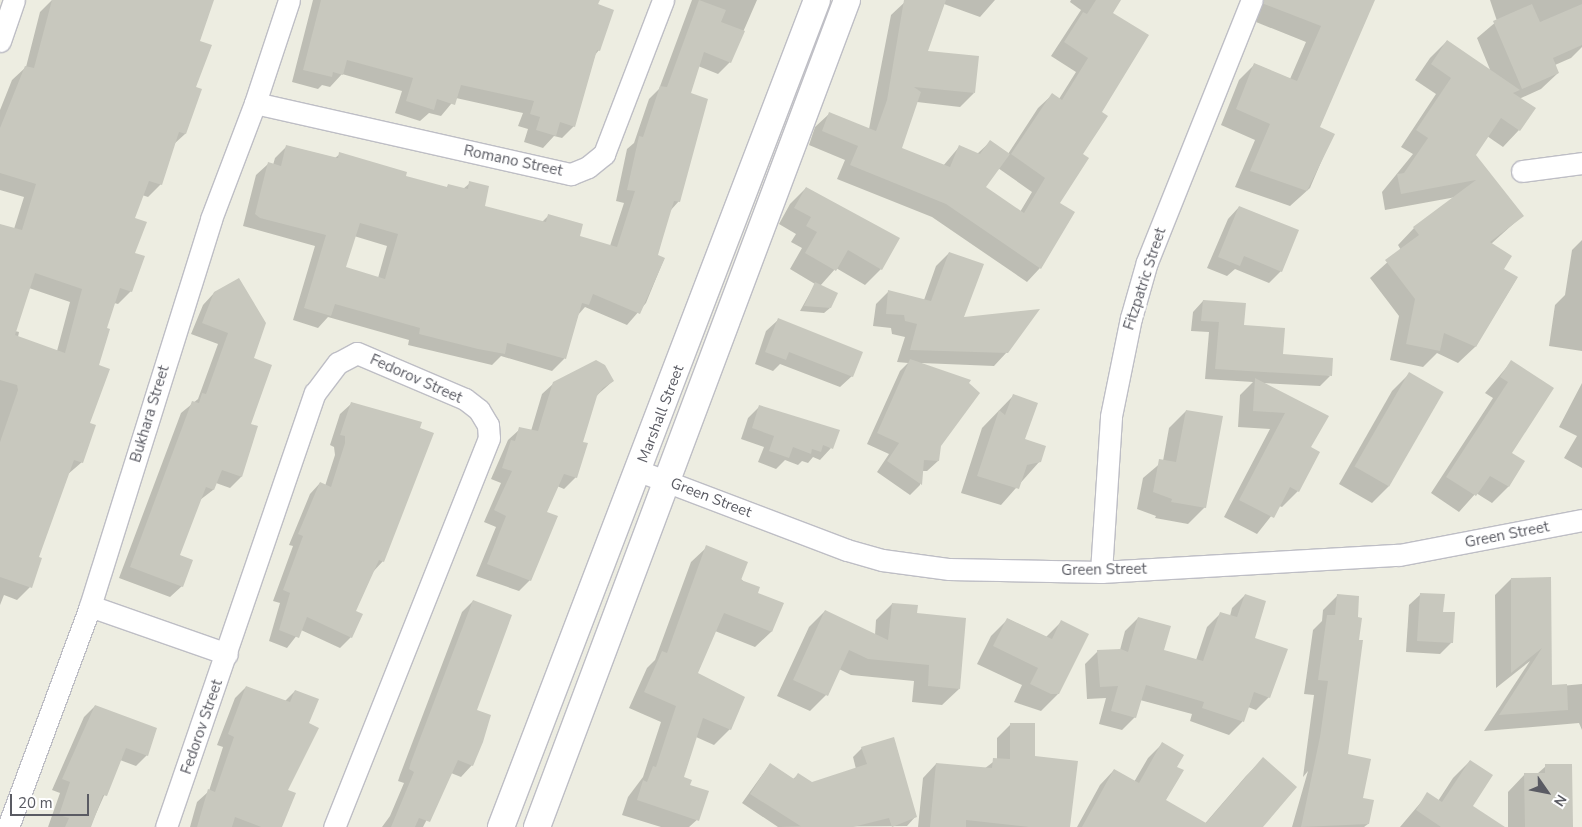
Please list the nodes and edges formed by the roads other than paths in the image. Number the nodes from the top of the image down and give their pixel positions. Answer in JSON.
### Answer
{"nodes":[{"id":1,"x":14,"y":0,"type":"edge"},
{"id":2,"x":289,"y":0,"type":"edge"},
{"id":3,"x":664,"y":0,"type":"edge"},
{"id":4,"x":817,"y":0,"type":"edge"},
{"id":5,"x":846,"y":0,"type":"edge"},
{"id":6,"x":1252,"y":0,"type":"edge"},
{"id":7,"x":0,"y":41,"type":"edge"},
{"id":8,"x":255,"y":103,"type":"junction"},
{"id":9,"x":1582,"y":163,"type":"edge"},
{"id":10,"x":1522,"y":171,"type":"dead end"},
{"id":11,"x":639,"y":471,"type":"junction"},
{"id":12,"x":664,"y":480,"type":"junction"},
{"id":13,"x":1582,"y":520,"type":"edge"},
{"id":14,"x":1101,"y":572,"type":"junction"},
{"id":15,"x":90,"y":606,"type":"junction"},
{"id":16,"x":227,"y":654,"type":"junction"},
{"id":17,"x":8,"y":827,"type":"edge"},
{"id":18,"x":166,"y":827,"type":"edge"},
{"id":19,"x":334,"y":827,"type":"edge"},
{"id":20,"x":501,"y":827,"type":"edge"},
{"id":21,"x":537,"y":827,"type":"edge"}],
"edges":[{"from":1,"to":7,"type":"street"},
{"from":2,"to":8,"type":"street","name":"Bukhara Street"},
{"from":3,"to":8,"type":"street","name":"Romano Street"},
{"from":4,"to":11,"type":"street","name":"Marshall Street"},
{"from":5,"to":12,"type":"street","name":"Marshall Street"},
{"from":6,"to":14,"type":"street","name":"Fitzpatric Street"},
{"from":8,"to":15,"type":"street","name":"Bukhara Street"},
{"from":9,"to":10,"type":"street"},
{"from":11,"to":12,"type":"street","name":"Green Street"},
{"from":11,"to":20,"type":"street","name":"Marshall Street"},
{"from":12,"to":14,"type":"street","name":"Green Street"},
{"from":12,"to":21,"type":"street","name":"Marshall Street"},
{"from":13,"to":14,"type":"street","name":"Green Street"},
{"from":15,"to":16,"type":"street"},
{"from":15,"to":17,"type":"street","name":"Bukhara Street"},
{"from":16,"to":18,"type":"street","name":"Fedorov Street"},
{"from":16,"to":19,"type":"street","name":"Fedorov Street"}]}
